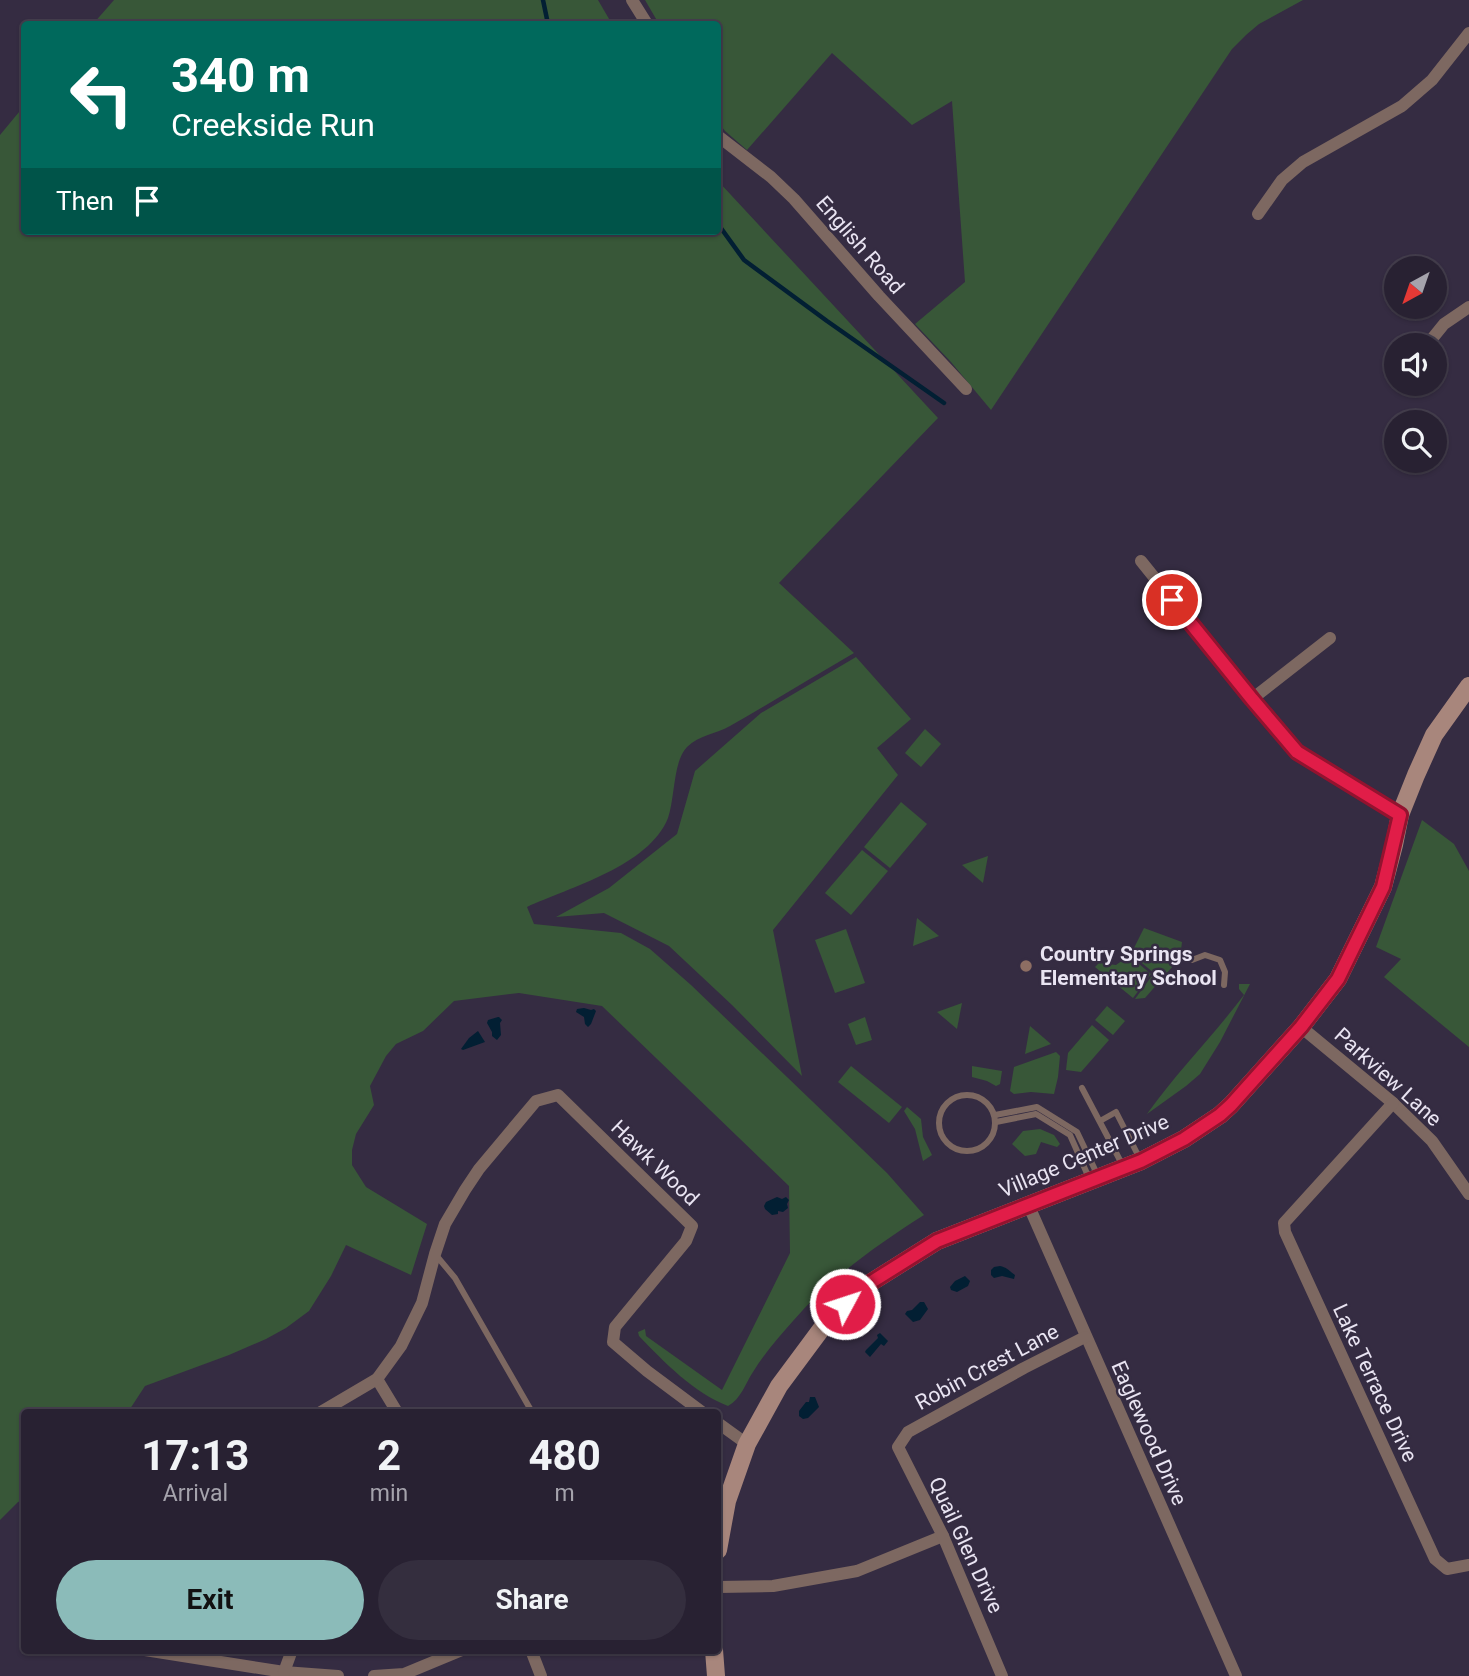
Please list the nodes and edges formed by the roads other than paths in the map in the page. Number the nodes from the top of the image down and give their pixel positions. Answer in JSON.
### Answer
{"nodes":[{"id":1,"x":632,"y":0,"type":"edge"},
{"id":2,"x":645,"y":21,"type":"edge"},
{"id":3,"x":1468,"y":39,"type":"edge"},
{"id":4,"x":721,"y":138,"type":"edge"},
{"id":5,"x":1258,"y":214,"type":"dead end"},
{"id":6,"x":1469,"y":307,"type":"edge"},
{"id":7,"x":1437,"y":333,"type":"edge"},
{"id":8,"x":965,"y":389,"type":"dead end"},
{"id":9,"x":1141,"y":561,"type":"dead end"},
{"id":10,"x":1330,"y":638,"type":"dead end"},
{"id":11,"x":1469,"y":686,"type":"edge"},
{"id":12,"x":1252,"y":699,"type":"junction"},
{"id":13,"x":1400,"y":815,"type":"junction"},
{"id":14,"x":1192,"y":960,"type":"dead end"},
{"id":15,"x":1224,"y":985,"type":"dead end"},
{"id":16,"x":1301,"y":1027,"type":"junction"},
{"id":17,"x":1082,"y":1088,"type":"dead end"},
{"id":18,"x":1393,"y":1103,"type":"junction"},
{"id":19,"x":996,"y":1119,"type":"junction"},
{"id":20,"x":1100,"y":1121,"type":"junction"},
{"id":21,"x":1132,"y":1164,"type":"junction"},
{"id":22,"x":1094,"y":1180,"type":"junction"},
{"id":23,"x":1469,"y":1194,"type":"edge"},
{"id":24,"x":1028,"y":1204,"type":"junction"},
{"id":25,"x":435,"y":1254,"type":"junction"},
{"id":26,"x":1085,"y":1337,"type":"junction"},
{"id":27,"x":377,"y":1379,"type":"junction"},
{"id":28,"x":326,"y":1409,"type":"edge"},
{"id":29,"x":395,"y":1409,"type":"edge"},
{"id":30,"x":531,"y":1409,"type":"edge"},
{"id":31,"x":698,"y":1409,"type":"edge"},
{"id":32,"x":721,"y":1425,"type":"edge"},
{"id":33,"x":908,"y":1432,"type":"joint"},
{"id":34,"x":747,"y":1444,"type":"junction"},
{"id":35,"x":721,"y":1534,"type":"edge"},
{"id":36,"x":943,"y":1536,"type":"junction"},
{"id":37,"x":1469,"y":1565,"type":"edge"},
{"id":38,"x":721,"y":1587,"type":"edge"},
{"id":39,"x":170,"y":1654,"type":"edge"},
{"id":40,"x":291,"y":1654,"type":"edge"},
{"id":41,"x":452,"y":1654,"type":"edge"},
{"id":42,"x":533,"y":1654,"type":"edge"},
{"id":43,"x":714,"y":1654,"type":"edge"},
{"id":44,"x":284,"y":1672,"type":"junction"},
{"id":45,"x":338,"y":1676,"type":"edge"},
{"id":46,"x":374,"y":1676,"type":"edge"},
{"id":47,"x":541,"y":1676,"type":"edge"},
{"id":48,"x":716,"y":1676,"type":"edge"},
{"id":49,"x":1002,"y":1676,"type":"edge"},
{"id":50,"x":1236,"y":1676,"type":"edge"}],
"edges":[{"from":1,"to":2,"type":"street"},
{"from":3,"to":5,"type":"street"},
{"from":4,"to":8,"type":"street","name":"English Road"},
{"from":6,"to":7,"type":"street"},
{"from":9,"to":12,"type":"street"},
{"from":10,"to":12,"type":"street"},
{"from":11,"to":13,"type":"street","name":"Village Center Drive"},
{"from":12,"to":13,"type":"street"},
{"from":13,"to":16,"type":"street","name":"Village Center Drive"},
{"from":14,"to":15,"type":"lane"},
{"from":16,"to":18,"type":"street","name":"Parkview Lane"},
{"from":16,"to":21,"type":"street","name":"Village Center Drive"},
{"from":17,"to":20,"type":"lane"},
{"from":18,"to":23,"type":"street","name":"Parkview Lane"},
{"from":18,"to":37,"type":"street","name":"Lake Terrace Drive"},
{"from":19,"to":19,"type":"lane"},
{"from":19,"to":22,"type":"lane"},
{"from":20,"to":21,"type":"lane"},
{"from":20,"to":21,"type":"lane"},
{"from":21,"to":22,"type":"street","name":"Village Center Drive"},
{"from":22,"to":24,"type":"street","name":"Village Center Drive"},
{"from":24,"to":26,"type":"street","name":"Eaglewood Drive"},
{"from":24,"to":34,"type":"street","name":"Village Center Drive"},
{"from":25,"to":27,"type":"street"},
{"from":25,"to":30,"type":"lane"},
{"from":25,"to":31,"type":"street","name":"Hawk Wood"},
{"from":26,"to":33,"type":"street","name":"Robin Crest Lane"},
{"from":26,"to":50,"type":"street","name":"Eaglewood Drive"},
{"from":27,"to":28,"type":"street"},
{"from":27,"to":29,"type":"street"},
{"from":32,"to":34,"type":"street"},
{"from":33,"to":36,"type":"street","name":"Quail Glen Drive"},
{"from":34,"to":35,"type":"street","name":"Village Center Drive"},
{"from":36,"to":38,"type":"street"},
{"from":36,"to":49,"type":"street","name":"Quail Glen Drive"},
{"from":39,"to":44,"type":"street"},
{"from":40,"to":44,"type":"street"},
{"from":41,"to":46,"type":"street"},
{"from":42,"to":47,"type":"street"},
{"from":43,"to":48,"type":"street"},
{"from":44,"to":45,"type":"street"}]}
